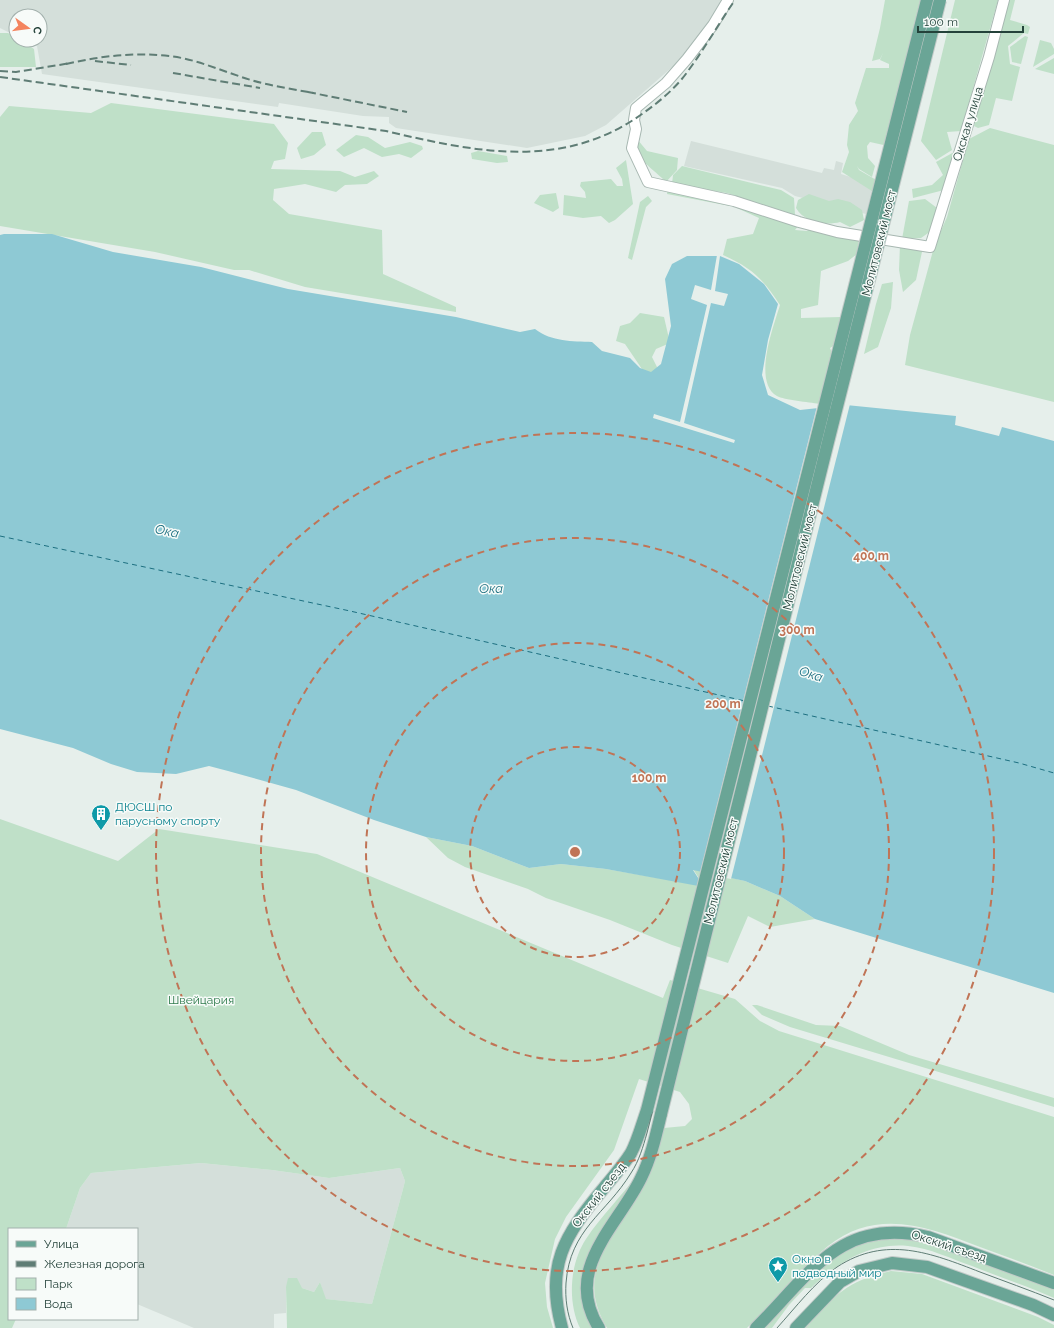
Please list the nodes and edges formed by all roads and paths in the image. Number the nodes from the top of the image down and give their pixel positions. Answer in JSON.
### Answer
{"nodes":[{"id":1,"x":728,"y":0,"type":"edge"},
{"id":2,"x":927,"y":0,"type":"edge"},
{"id":3,"x":940,"y":0,"type":"edge"},
{"id":4,"x":1004,"y":0,"type":"edge"},
{"id":5,"x":647,"y":1110,"type":"joint"},
{"id":6,"x":661,"y":1114,"type":"joint"},
{"id":7,"x":1054,"y":1283,"type":"edge"},
{"id":8,"x":1054,"y":1315,"type":"edge"},
{"id":9,"x":562,"y":1328,"type":"edge"},
{"id":10,"x":599,"y":1328,"type":"edge"},
{"id":11,"x":756,"y":1328,"type":"edge"},
{"id":12,"x":796,"y":1328,"type":"edge"}],
"edges":[{"from":1,"to":4,"type":"street","name":"Окская улица"},
{"from":2,"to":5,"type":"main road","name":"Молитовский мост","bridge":true},
{"from":3,"to":6,"type":"main road","name":"Молитовский мост","bridge":true},
{"from":5,"to":9,"type":"main road","name":"Окский съезд"},
{"from":6,"to":10,"type":"main road","name":"Окский съезд"},
{"from":7,"to":11,"type":"main road","name":"Окский съезд"},
{"from":8,"to":12,"type":"main road"}]}
